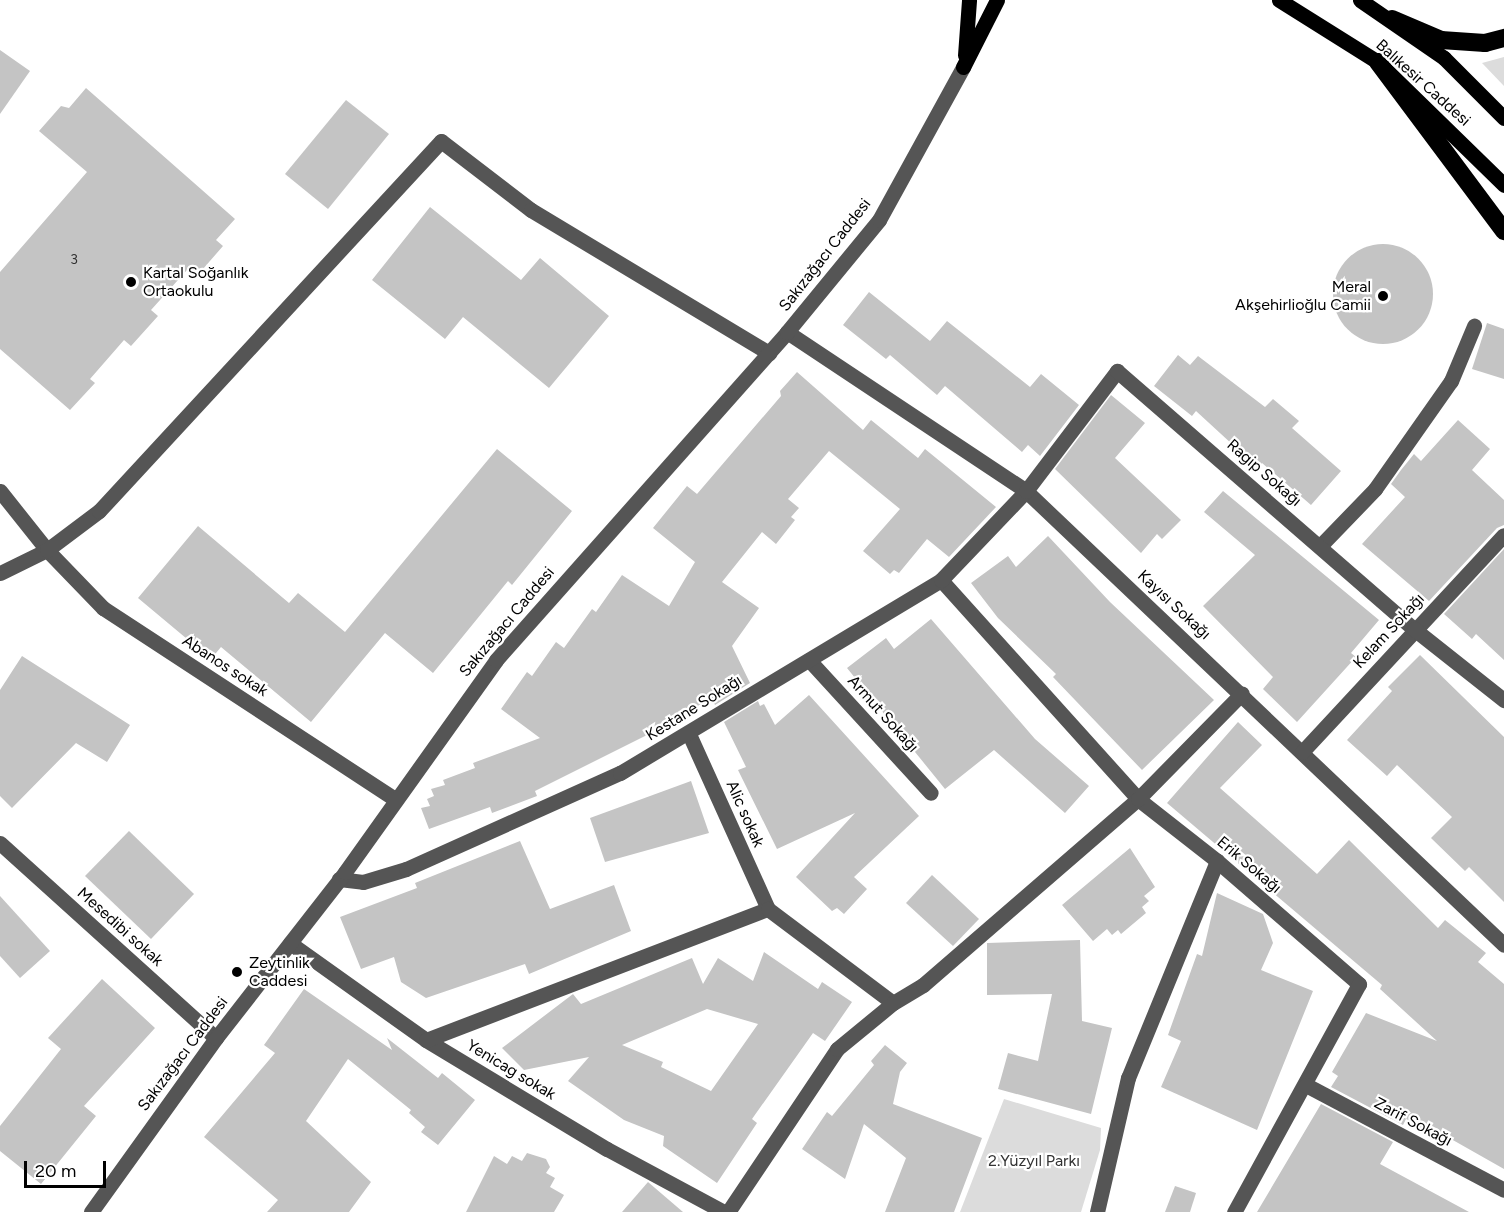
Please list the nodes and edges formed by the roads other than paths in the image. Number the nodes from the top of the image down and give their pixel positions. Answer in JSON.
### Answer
{"nodes":[{"id":1,"x":969,"y":0,"type":"edge"},
{"id":2,"x":998,"y":0,"type":"edge"},
{"id":3,"x":1279,"y":0,"type":"edge"},
{"id":4,"x":1360,"y":0,"type":"edge"},
{"id":5,"x":1392,"y":19,"type":"junction"},
{"id":6,"x":1504,"y":38,"type":"edge"},
{"id":7,"x":1378,"y":62,"type":"junction"},
{"id":8,"x":963,"y":67,"type":"junction"},
{"id":9,"x":1504,"y":118,"type":"edge"},
{"id":10,"x":1504,"y":185,"type":"edge"},
{"id":11,"x":1504,"y":231,"type":"edge"},
{"id":12,"x":1474,"y":326,"type":"dead end"},
{"id":13,"x":787,"y":332,"type":"junction"},
{"id":14,"x":769,"y":353,"type":"junction"},
{"id":15,"x":0,"y":491,"type":"edge"},
{"id":16,"x":1026,"y":491,"type":"junction"},
{"id":17,"x":1504,"y":535,"type":"edge"},
{"id":18,"x":1321,"y":545,"type":"junction"},
{"id":19,"x":47,"y":550,"type":"junction"},
{"id":20,"x":0,"y":573,"type":"edge"},
{"id":21,"x":941,"y":580,"type":"junction"},
{"id":22,"x":1414,"y":629,"type":"junction"},
{"id":23,"x":809,"y":660,"type":"junction"},
{"id":24,"x":1242,"y":693,"type":"junction"},
{"id":25,"x":1504,"y":700,"type":"edge"},
{"id":26,"x":689,"y":734,"type":"junction"},
{"id":27,"x":1302,"y":752,"type":"junction"},
{"id":28,"x":931,"y":794,"type":"dead end"},
{"id":29,"x":394,"y":799,"type":"junction"},
{"id":30,"x":1138,"y":799,"type":"junction"},
{"id":31,"x":0,"y":843,"type":"edge"},
{"id":32,"x":1216,"y":861,"type":"junction"},
{"id":33,"x":339,"y":879,"type":"junction"},
{"id":34,"x":768,"y":909,"type":"junction"},
{"id":35,"x":290,"y":943,"type":"junction"},
{"id":36,"x":1504,"y":945,"type":"edge"},
{"id":37,"x":893,"y":1003,"type":"junction"},
{"id":38,"x":216,"y":1038,"type":"junction"},
{"id":39,"x":426,"y":1040,"type":"junction"},
{"id":40,"x":1306,"y":1085,"type":"junction"},
{"id":41,"x":1504,"y":1190,"type":"edge"},
{"id":42,"x":91,"y":1212,"type":"edge"},
{"id":43,"x":724,"y":1212,"type":"edge"},
{"id":44,"x":728,"y":1212,"type":"edge"},
{"id":45,"x":1097,"y":1212,"type":"edge"},
{"id":46,"x":1234,"y":1212,"type":"edge"}],
"edges":[{"from":1,"to":8,"type":"main road"},
{"from":2,"to":8,"type":"main road"},
{"from":3,"to":7,"type":"main road","name":"Balıkesir Caddesi"},
{"from":4,"to":5,"type":"main road","name":"Balıkesir Caddesi"},
{"from":5,"to":6,"type":"highway"},
{"from":5,"to":9,"type":"main road","name":"Balıkesir Caddesi"},
{"from":7,"to":10,"type":"main road","name":"Balıkesir Caddesi"},
{"from":7,"to":11,"type":"highway"},
{"from":8,"to":13,"type":"street","name":"Sakızağacı Caddesi"},
{"from":12,"to":18,"type":"street"},
{"from":13,"to":14,"type":"street","name":"Sakızağacı Caddesi"},
{"from":13,"to":16,"type":"street","name":"Kayısı Sokağı"},
{"from":14,"to":19,"type":"street"},
{"from":14,"to":29,"type":"street","name":"Sakızağacı Caddesi"},
{"from":15,"to":19,"type":"street","name":"Abanos sokak"},
{"from":16,"to":18,"type":"street","name":"Ragip Sokağı"},
{"from":16,"to":21,"type":"street","name":"Kestane Sokağı"},
{"from":16,"to":24,"type":"street","name":"Kayısı Sokağı"},
{"from":17,"to":22,"type":"street","name":"Kelam Sokağı"},
{"from":18,"to":22,"type":"street","name":"Ragip Sokağı"},
{"from":19,"to":20,"type":"street"},
{"from":19,"to":29,"type":"street","name":"Abanos sokak"},
{"from":21,"to":23,"type":"street","name":"Kestane Sokağı"},
{"from":21,"to":30,"type":"street","name":"Erik Sokağı"},
{"from":22,"to":25,"type":"street","name":"Ragip Sokağı"},
{"from":22,"to":27,"type":"street","name":"Kelam Sokağı"},
{"from":23,"to":26,"type":"street","name":"Kestane Sokağı"},
{"from":23,"to":28,"type":"street","name":"Armut Sokağı"},
{"from":24,"to":27,"type":"street","name":"Kayısı Sokağı"},
{"from":24,"to":30,"type":"street"},
{"from":26,"to":33,"type":"street","name":"Kestane Sokağı"},
{"from":26,"to":34,"type":"street","name":"Alic sokak"},
{"from":27,"to":36,"type":"street","name":"Kayısı Sokağı"},
{"from":29,"to":33,"type":"street","name":"Sakızağacı Caddesi"},
{"from":30,"to":32,"type":"street","name":"Erik Sokağı"},
{"from":30,"to":37,"type":"street"},
{"from":31,"to":38,"type":"street","name":"Mesedibi sokak"},
{"from":32,"to":40,"type":"street","name":"Erik Sokağı"},
{"from":32,"to":45,"type":"street"},
{"from":33,"to":35,"type":"street","name":"Sakızağacı Caddesi"},
{"from":34,"to":37,"type":"street"},
{"from":34,"to":39,"type":"street"},
{"from":35,"to":38,"type":"street","name":"Sakızağacı Caddesi"},
{"from":35,"to":39,"type":"street","name":"Yenicag sokak"},
{"from":37,"to":44,"type":"street"},
{"from":38,"to":42,"type":"street","name":"Sakızağacı Caddesi"},
{"from":39,"to":43,"type":"street","name":"Yenicag sokak"},
{"from":40,"to":41,"type":"street","name":"Zarif Sokağı"},
{"from":40,"to":46,"type":"street","name":"Erik Sokağı"}]}
